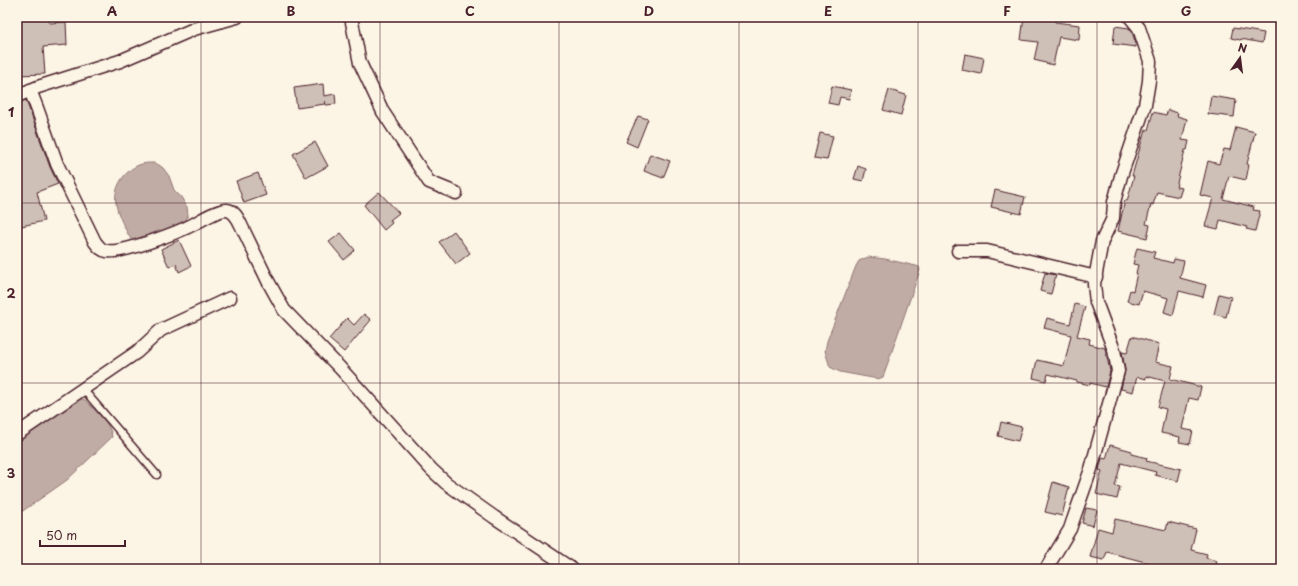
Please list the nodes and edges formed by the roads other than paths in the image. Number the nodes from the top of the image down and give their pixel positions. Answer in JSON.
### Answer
{"nodes":[{"id":1,"x":237,"y":17,"type":"edge"},
{"id":2,"x":351,"y":17,"type":"edge"},
{"id":3,"x":1130,"y":17,"type":"edge"},
{"id":4,"x":30,"y":90,"type":"junction"},
{"id":5,"x":17,"y":96,"type":"edge"},
{"id":6,"x":456,"y":193,"type":"dead end"},
{"id":7,"x":958,"y":251,"type":"dead end"},
{"id":8,"x":1096,"y":277,"type":"junction"},
{"id":9,"x":230,"y":298,"type":"dead end"},
{"id":10,"x":83,"y":389,"type":"junction"},
{"id":11,"x":17,"y":434,"type":"edge"},
{"id":12,"x":157,"y":475,"type":"dead end"},
{"id":13,"x":572,"y":569,"type":"edge"},
{"id":14,"x":1046,"y":569,"type":"edge"}],
"edges":[{"from":1,"to":4,"type":"street"},
{"from":2,"to":6,"type":"street"},
{"from":3,"to":8,"type":"street"},
{"from":4,"to":5,"type":"street"},
{"from":4,"to":13,"type":"street"},
{"from":7,"to":8,"type":"street"},
{"from":8,"to":14,"type":"street"},
{"from":9,"to":10,"type":"street"},
{"from":10,"to":11,"type":"street"},
{"from":10,"to":12,"type":"lane"}]}
